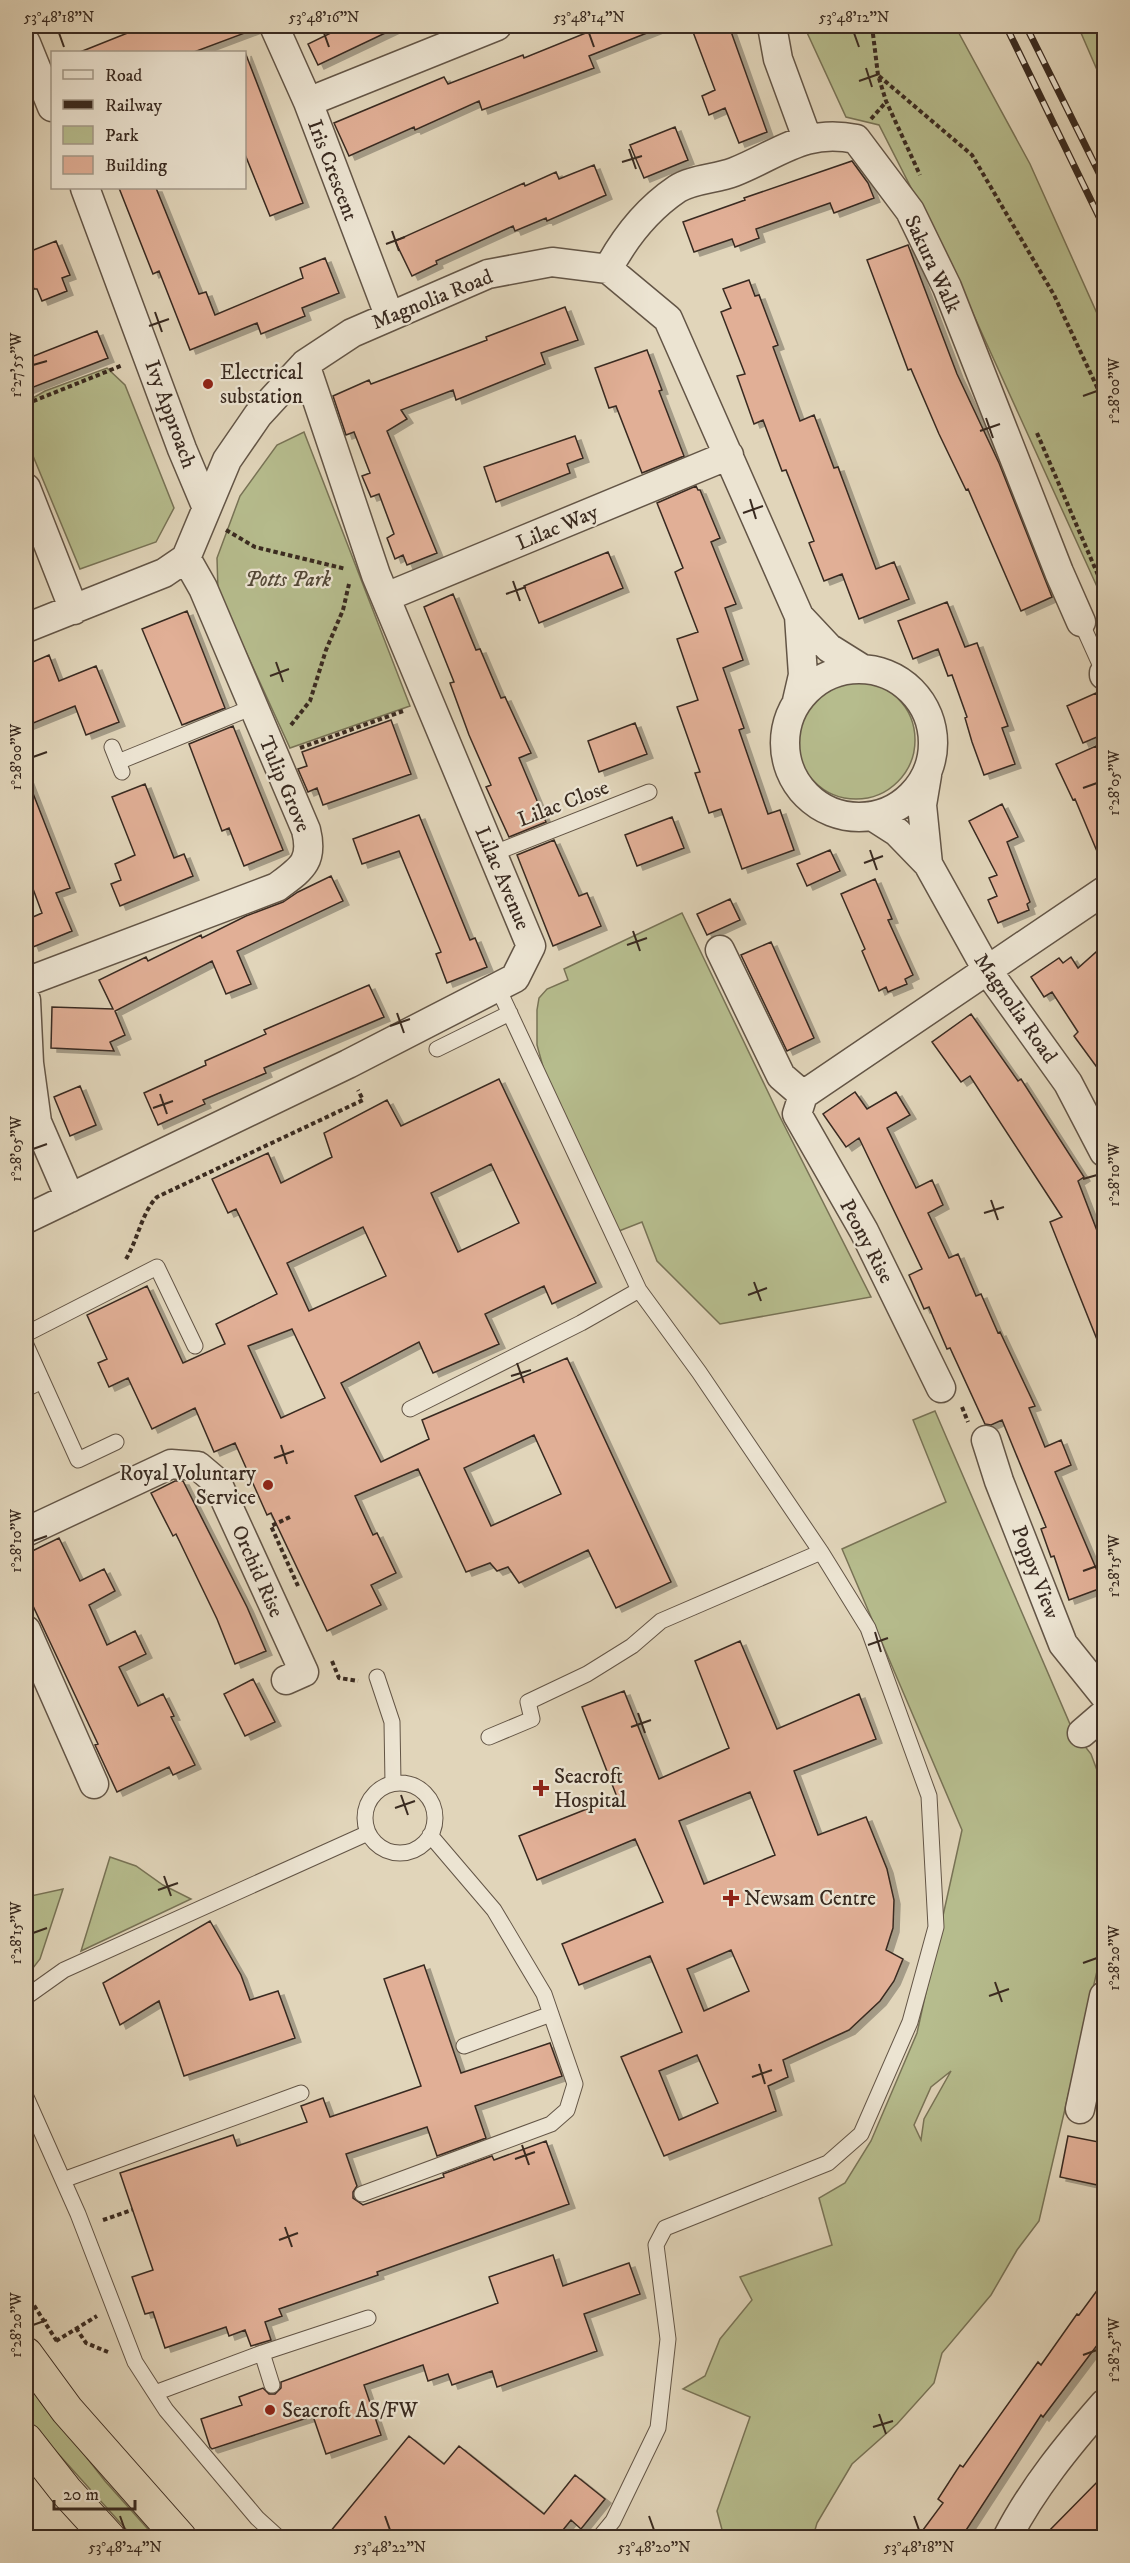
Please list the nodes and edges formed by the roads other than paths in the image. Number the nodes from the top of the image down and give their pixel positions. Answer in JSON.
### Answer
{"nodes":[{"id":1,"x":274,"y":26,"type":"edge"},
{"id":2,"x":496,"y":26,"type":"edge"},
{"id":3,"x":772,"y":26,"type":"edge"},
{"id":4,"x":26,"y":43,"type":"edge"},
{"id":5,"x":308,"y":102,"type":"junction"},
{"id":6,"x":51,"y":105,"type":"edge"},
{"id":7,"x":807,"y":138,"type":"junction"},
{"id":8,"x":86,"y":189,"type":"edge"},
{"id":9,"x":608,"y":269,"type":"junction"},
{"id":10,"x":389,"y":315,"type":"junction"},
{"id":11,"x":305,"y":364,"type":"junction"},
{"id":12,"x":729,"y":455,"type":"junction"},
{"id":13,"x":26,"y":488,"type":"edge"},
{"id":14,"x":204,"y":511,"type":"junction"},
{"id":15,"x":186,"y":558,"type":"junction"},
{"id":16,"x":371,"y":581,"type":"junction"},
{"id":17,"x":74,"y":610,"type":"junction"},
{"id":18,"x":799,"y":616,"type":"junction"},
{"id":19,"x":1081,"y":622,"type":"joint"},
{"id":20,"x":26,"y":628,"type":"edge"},
{"id":21,"x":861,"y":668,"type":"junction"},
{"id":22,"x":1104,"y":674,"type":"edge"},
{"id":23,"x":797,"y":701,"type":"junction"},
{"id":24,"x":253,"y":707,"type":"junction"},
{"id":25,"x":117,"y":760,"type":"dead end"},
{"id":26,"x":927,"y":772,"type":"junction"},
{"id":27,"x":649,"y":792,"type":"dead end"},
{"id":28,"x":872,"y":816,"type":"junction"},
{"id":29,"x":492,"y":854,"type":"junction"},
{"id":30,"x":928,"y":864,"type":"junction"},
{"id":31,"x":1104,"y":891,"type":"edge"},
{"id":32,"x":720,"y":950,"type":"dead end"},
{"id":33,"x":987,"y":970,"type":"junction"},
{"id":34,"x":26,"y":982,"type":"edge"},
{"id":35,"x":497,"y":986,"type":"junction"},
{"id":36,"x":26,"y":1000,"type":"edge"},
{"id":37,"x":510,"y":1013,"type":"junction"},
{"id":38,"x":437,"y":1049,"type":"dead end"},
{"id":39,"x":803,"y":1095,"type":"junction"},
{"id":40,"x":1104,"y":1152,"type":"edge"},
{"id":41,"x":79,"y":1194,"type":"junction"},
{"id":42,"x":26,"y":1219,"type":"edge"},
{"id":43,"x":639,"y":1290,"type":"junction"},
{"id":44,"x":26,"y":1334,"type":"edge"},
{"id":45,"x":26,"y":1345,"type":"edge"},
{"id":46,"x":195,"y":1346,"type":"dead end"},
{"id":47,"x":42,"y":1381,"type":"junction"},
{"id":48,"x":941,"y":1388,"type":"road end"},
{"id":49,"x":26,"y":1389,"type":"edge"},
{"id":50,"x":410,"y":1409,"type":"dead end"},
{"id":51,"x":986,"y":1440,"type":"road end"},
{"id":52,"x":116,"y":1442,"type":"dead end"},
{"id":53,"x":26,"y":1532,"type":"edge"},
{"id":54,"x":821,"y":1552,"type":"junction"},
{"id":55,"x":26,"y":1630,"type":"edge"},
{"id":56,"x":286,"y":1680,"type":"dead end"},
{"id":57,"x":379,"y":1681,"type":"road end"},
{"id":58,"x":1104,"y":1695,"type":"edge"},
{"id":59,"x":1104,"y":1714,"type":"edge"},
{"id":60,"x":1082,"y":1733,"type":"dead end"},
{"id":61,"x":489,"y":1737,"type":"dead end"},
{"id":62,"x":94,"y":1784,"type":"dead end"},
{"id":63,"x":393,"y":1784,"type":"junction"},
{"id":64,"x":368,"y":1833,"type":"junction"},
{"id":65,"x":430,"y":1834,"type":"junction"},
{"id":66,"x":1104,"y":1996,"type":"edge"},
{"id":67,"x":26,"y":1997,"type":"edge"},
{"id":68,"x":551,"y":2014,"type":"junction"},
{"id":69,"x":464,"y":2046,"type":"dead end"},
{"id":70,"x":301,"y":2093,"type":"dead end"},
{"id":71,"x":26,"y":2097,"type":"edge"},
{"id":72,"x":1080,"y":2109,"type":"dead end"},
{"id":73,"x":63,"y":2180,"type":"junction"},
{"id":74,"x":362,"y":2194,"type":"dead end"},
{"id":75,"x":368,"y":2318,"type":"dead end"},
{"id":76,"x":262,"y":2353,"type":"junction"},
{"id":77,"x":26,"y":2354,"type":"edge"},
{"id":78,"x":273,"y":2385,"type":"dead end"},
{"id":79,"x":155,"y":2393,"type":"junction"},
{"id":80,"x":1104,"y":2404,"type":"edge"},
{"id":81,"x":26,"y":2440,"type":"edge"},
{"id":82,"x":99,"y":2534,"type":"edge"},
{"id":83,"x":180,"y":2538,"type":"edge"},
{"id":84,"x":279,"y":2538,"type":"edge"},
{"id":85,"x":599,"y":2538,"type":"edge"},
{"id":86,"x":1007,"y":2538,"type":"edge"}],
"edges":[{"from":1,"to":5,"type":"street","name":"Iris Crescent"},
{"from":2,"to":5,"type":"street"},
{"from":3,"to":7,"type":"street"},
{"from":4,"to":6,"type":"street"},
{"from":5,"to":10,"type":"street","name":"Iris Crescent"},
{"from":7,"to":9,"type":"street","name":"Sakura Walk"},
{"from":7,"to":19,"type":"street","name":"Sakura Walk"},
{"from":8,"to":14,"type":"street","name":"Ivy Approach"},
{"from":9,"to":10,"type":"street","name":"Magnolia Road"},
{"from":9,"to":12,"type":"street","name":"Magnolia Road"},
{"from":10,"to":11,"type":"street","name":"Magnolia Road"},
{"from":11,"to":14,"type":"street","name":"Magnolia Road"},
{"from":11,"to":16,"type":"street","name":"Lilac Avenue"},
{"from":12,"to":16,"type":"street","name":"Lilac Way"},
{"from":12,"to":18,"type":"street","name":"Magnolia Road"},
{"from":13,"to":17,"type":"street"},
{"from":14,"to":15,"type":"street","name":"Magnolia Road"},
{"from":15,"to":17,"type":"street"},
{"from":15,"to":24,"type":"street","name":"Tulip Grove"},
{"from":16,"to":29,"type":"street","name":"Lilac Avenue"},
{"from":17,"to":20,"type":"street"},
{"from":18,"to":21,"type":"street","name":"Magnolia Road"},
{"from":18,"to":23,"type":"street","name":"Magnolia Road"},
{"from":19,"to":22,"type":"lane","name":"Sakura Walk"},
{"from":21,"to":23,"type":"street","name":"Magnolia Road"},
{"from":21,"to":26,"type":"street","name":"Magnolia Road"},
{"from":23,"to":28,"type":"street","name":"Magnolia Road"},
{"from":24,"to":25,"type":"lane"},
{"from":24,"to":34,"type":"street","name":"Tulip Grove"},
{"from":26,"to":28,"type":"street","name":"Magnolia Road"},
{"from":26,"to":30,"type":"street","name":"Magnolia Road"},
{"from":27,"to":29,"type":"lane","name":"Lilac Close"},
{"from":28,"to":30,"type":"street","name":"Magnolia Road"},
{"from":29,"to":35,"type":"street","name":"Lilac Avenue"},
{"from":30,"to":33,"type":"street","name":"Magnolia Road"},
{"from":31,"to":33,"type":"street"},
{"from":32,"to":39,"type":"street"},
{"from":33,"to":39,"type":"street"},
{"from":33,"to":40,"type":"street","name":"Magnolia Road"},
{"from":35,"to":37,"type":"lane"},
{"from":35,"to":41,"type":"street","name":"Lilac Avenue"},
{"from":36,"to":41,"type":"street"},
{"from":37,"to":38,"type":"lane"},
{"from":37,"to":43,"type":"lane"},
{"from":39,"to":48,"type":"street","name":"Peony Rise"},
{"from":41,"to":42,"type":"street","name":"Lilac Avenue"},
{"from":43,"to":50,"type":"lane"},
{"from":43,"to":54,"type":"lane"},
{"from":44,"to":46,"type":"lane"},
{"from":45,"to":47,"type":"lane"},
{"from":47,"to":49,"type":"lane"},
{"from":47,"to":52,"type":"lane"},
{"from":51,"to":58,"type":"street","name":"Poppy View"},
{"from":53,"to":56,"type":"street","name":"Orchid Rise"},
{"from":54,"to":61,"type":"lane"},
{"from":54,"to":85,"type":"lane"},
{"from":55,"to":62,"type":"street"},
{"from":57,"to":63,"type":"lane"},
{"from":59,"to":60,"type":"street"},
{"from":63,"to":64,"type":"lane"},
{"from":63,"to":65,"type":"lane"},
{"from":64,"to":65,"type":"lane"},
{"from":64,"to":67,"type":"lane"},
{"from":65,"to":68,"type":"lane"},
{"from":66,"to":72,"type":"street"},
{"from":68,"to":69,"type":"lane"},
{"from":68,"to":74,"type":"lane"},
{"from":70,"to":73,"type":"lane"},
{"from":71,"to":73,"type":"lane"},
{"from":73,"to":79,"type":"lane"},
{"from":75,"to":76,"type":"lane"},
{"from":76,"to":78,"type":"lane"},
{"from":76,"to":79,"type":"lane"},
{"from":77,"to":83,"type":"highway"},
{"from":79,"to":84,"type":"lane"},
{"from":80,"to":86,"type":"street"},
{"from":81,"to":82,"type":"highway"}]}
